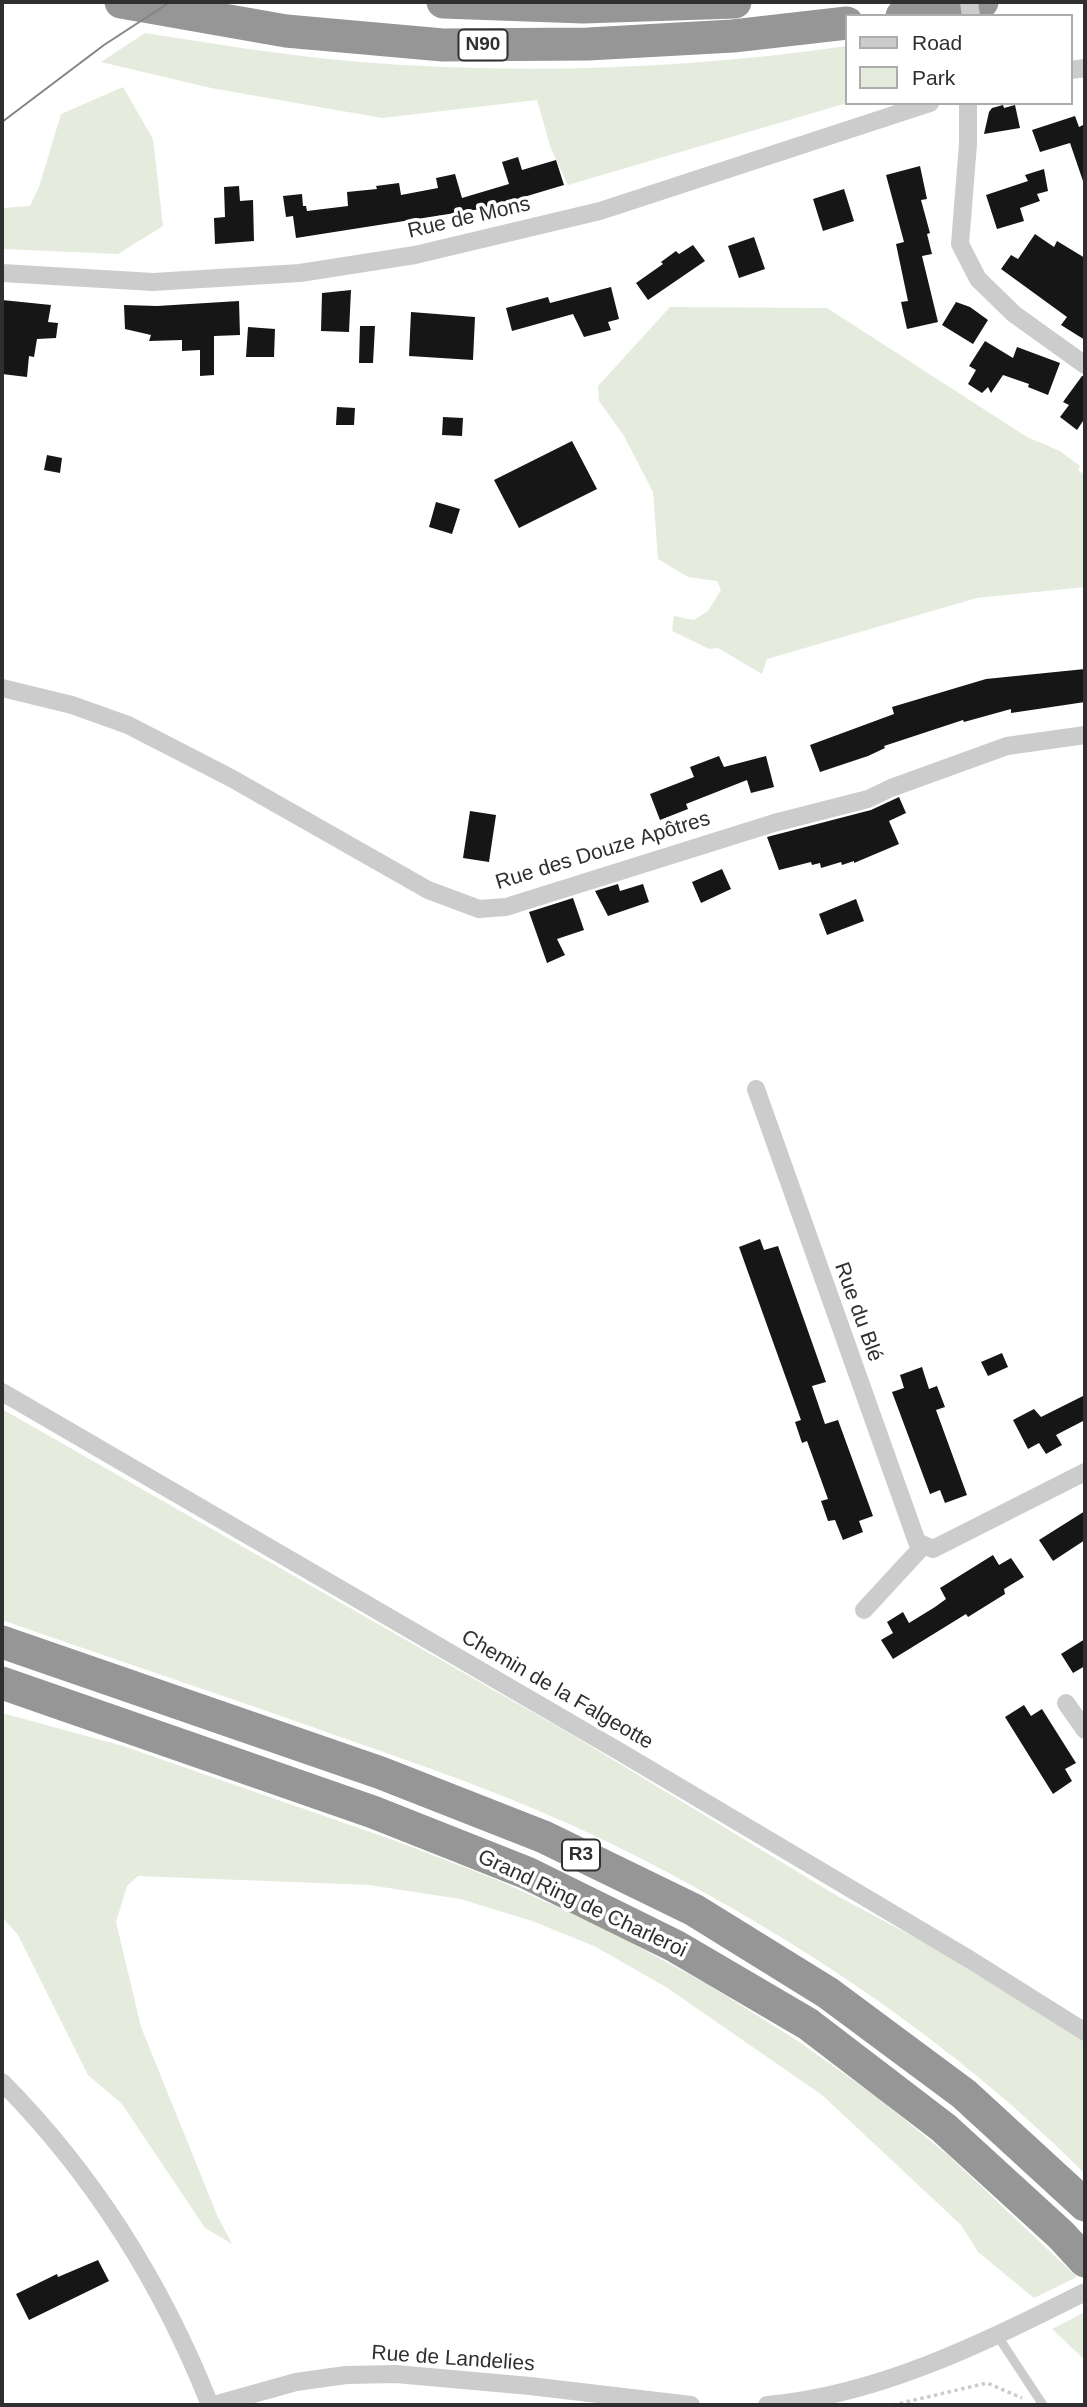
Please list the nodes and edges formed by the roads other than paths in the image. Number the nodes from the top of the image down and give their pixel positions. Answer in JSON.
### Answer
{"nodes":[{"id":1,"x":121,"y":2,"type":"edge"},
{"id":2,"x":443,"y":2,"type":"edge"},
{"id":3,"x":735,"y":2,"type":"edge"},
{"id":4,"x":982,"y":2,"type":"edge"},
{"id":5,"x":575,"y":5,"type":"edge"},
{"id":6,"x":913,"y":14,"type":"edge"},
{"id":7,"x":846,"y":23,"type":"edge"},
{"id":8,"x":924,"y":105,"type":"edge"},
{"id":9,"x":968,"y":105,"type":"edge"},
{"id":10,"x":2,"y":273,"type":"edge"},
{"id":11,"x":1085,"y":365,"type":"edge"},
{"id":12,"x":2,"y":688,"type":"edge"},
{"id":13,"x":1085,"y":735,"type":"edge"},
{"id":14,"x":756,"y":1089,"type":"dead end"},
{"id":15,"x":2,"y":1392,"type":"edge"},
{"id":16,"x":1085,"y":1472,"type":"edge"},
{"id":17,"x":924,"y":1545,"type":"junction"},
{"id":18,"x":864,"y":1609,"type":"dead end"},
{"id":19,"x":2,"y":1643,"type":"edge"},
{"id":20,"x":2,"y":1683,"type":"edge"},
{"id":21,"x":1066,"y":1703,"type":"dead end"},
{"id":22,"x":1084,"y":1725,"type":"edge"},
{"id":23,"x":1085,"y":2032,"type":"edge"},
{"id":24,"x":2,"y":2082,"type":"edge"},
{"id":25,"x":1085,"y":2205,"type":"edge"},
{"id":26,"x":1085,"y":2261,"type":"edge"},
{"id":27,"x":1085,"y":2292,"type":"edge"},
{"id":28,"x":997,"y":2334,"type":"junction"},
{"id":29,"x":212,"y":2405,"type":"edge"},
{"id":30,"x":691,"y":2405,"type":"edge"},
{"id":31,"x":767,"y":2405,"type":"edge"},
{"id":32,"x":1043,"y":2405,"type":"edge"}],
"edges":[{"from":1,"to":7,"type":"highway","number":"N90"},
{"from":2,"to":5,"type":"highway","number":"N90"},
{"from":3,"to":5,"type":"highway","number":"N90"},
{"from":4,"to":6,"type":"highway"},
{"from":8,"to":10,"type":"street","name":"Rue de Mons"},
{"from":9,"to":11,"type":"street"},
{"from":12,"to":13,"type":"street","name":"Rue des Douze Apôtres"},
{"from":14,"to":17,"type":"street","name":"Rue du Blé"},
{"from":15,"to":23,"type":"street","name":"Chemin de la Falgeotte"},
{"from":16,"to":17,"type":"street"},
{"from":17,"to":18,"type":"street"},
{"from":19,"to":25,"type":"highway","name":"Grand Ring de Charleroi","number":"R3"},
{"from":20,"to":26,"type":"highway","name":"Grand Ring de Charleroi","number":"R3"},
{"from":21,"to":22,"type":"street"},
{"from":24,"to":29,"type":"street"},
{"from":27,"to":28,"type":"street"},
{"from":28,"to":31,"type":"street"},
{"from":28,"to":32,"type":"lane"},
{"from":29,"to":30,"type":"street","name":"Rue de Landelies"}]}
